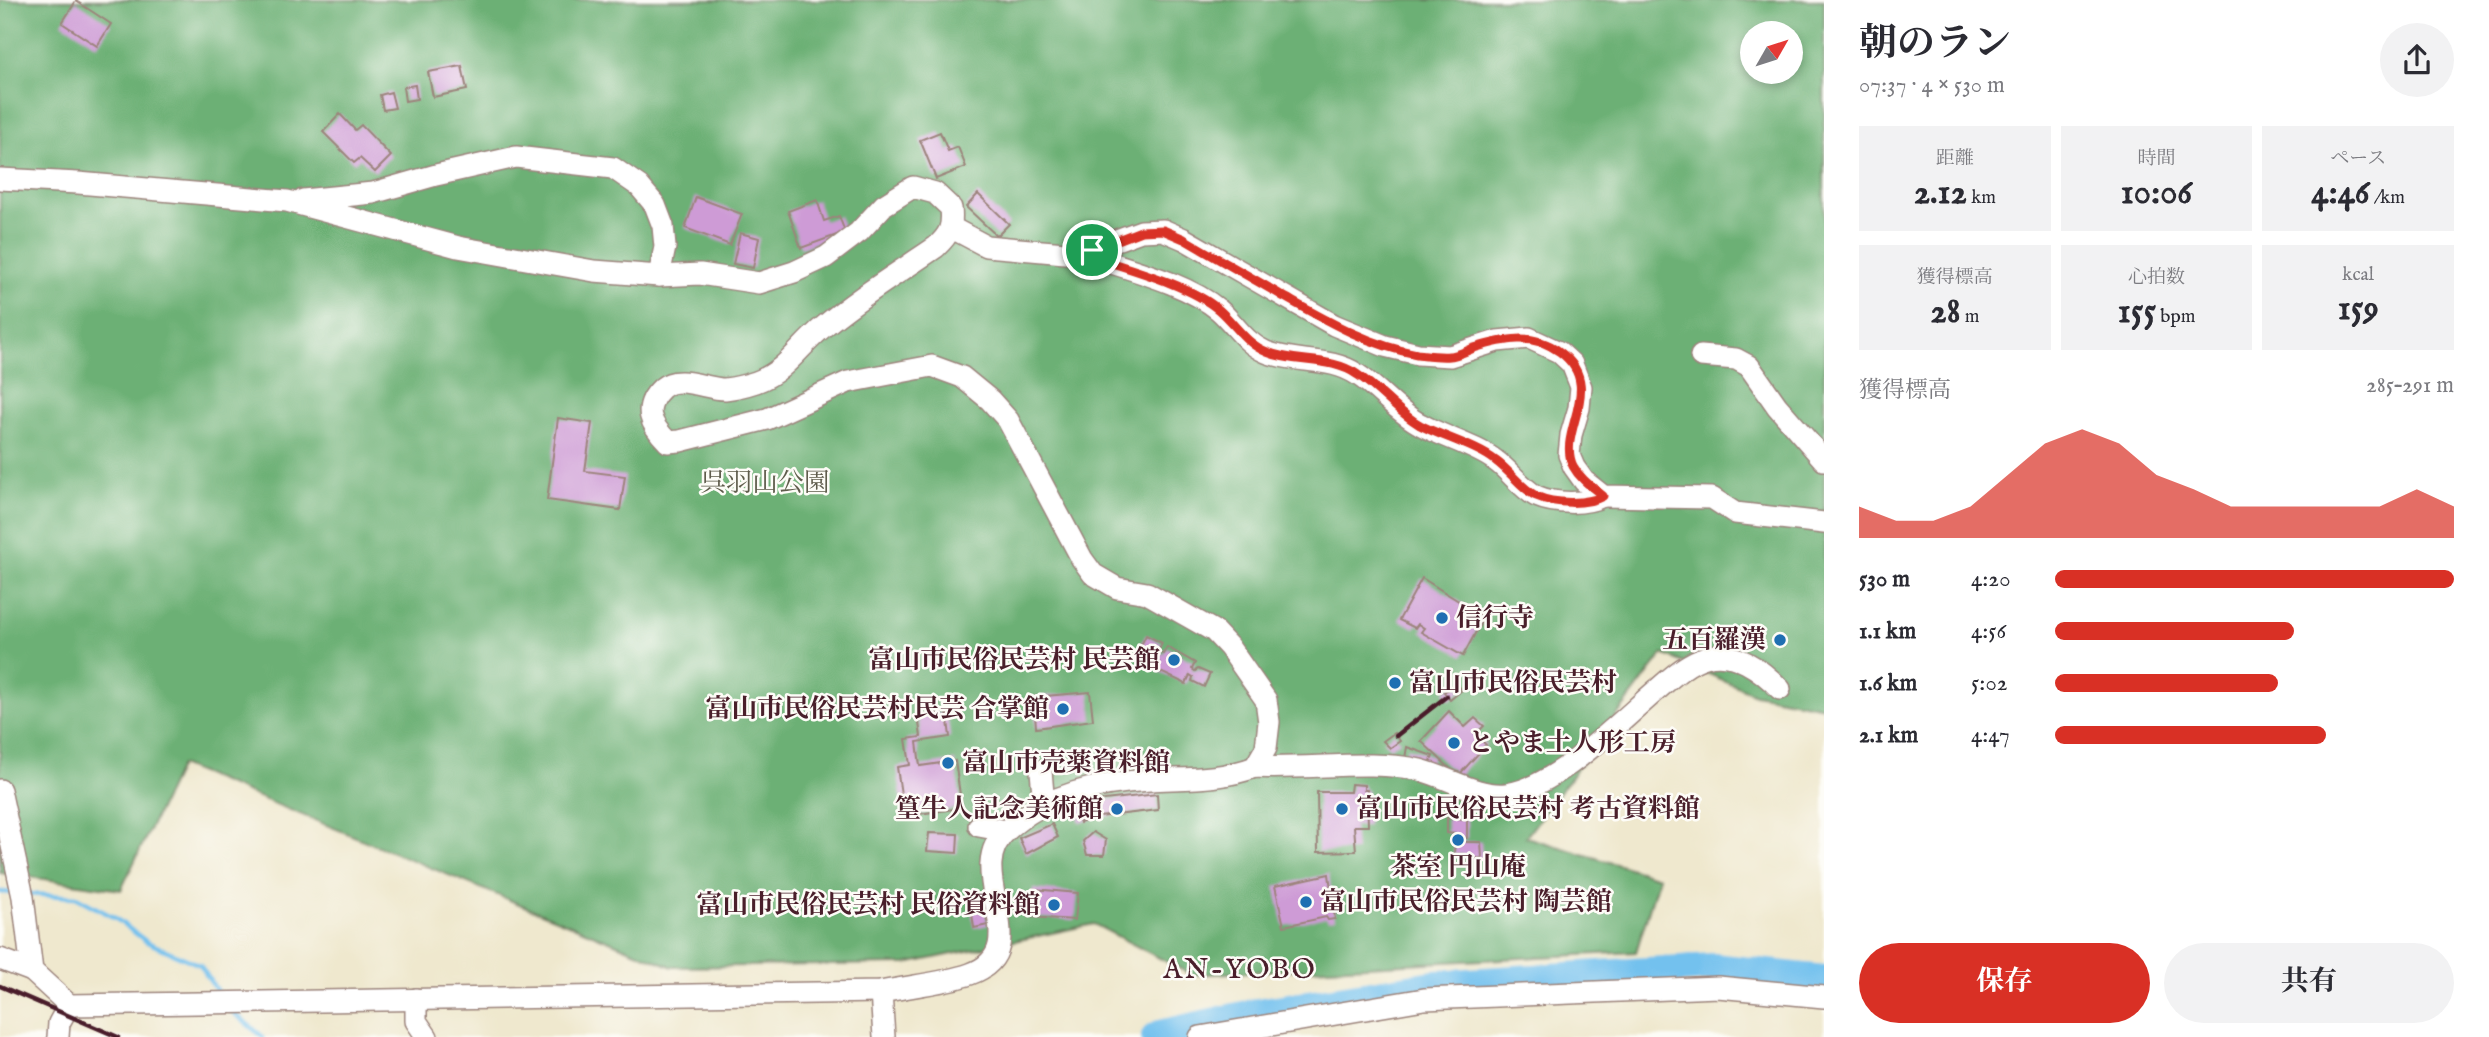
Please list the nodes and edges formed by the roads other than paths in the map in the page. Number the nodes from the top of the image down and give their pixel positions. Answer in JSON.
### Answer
{"nodes":[{"id":1,"x":0,"y":179,"type":"edge"},
{"id":2,"x":287,"y":201,"type":"junction"},
{"id":3,"x":952,"y":228,"type":"junction"},
{"id":4,"x":1092,"y":250,"type":"junction"},
{"id":5,"x":659,"y":276,"type":"junction"},
{"id":6,"x":1701,"y":356,"type":"dead end"},
{"id":7,"x":1824,"y":460,"type":"edge"},
{"id":8,"x":1603,"y":496,"type":"junction"},
{"id":9,"x":1824,"y":523,"type":"edge"},
{"id":10,"x":1780,"y":689,"type":"dead end"},
{"id":11,"x":1255,"y":767,"type":"junction"},
{"id":12,"x":1041,"y":771,"type":"dead end"},
{"id":13,"x":0,"y":790,"type":"edge"},
{"id":14,"x":1044,"y":804,"type":"junction"},
{"id":15,"x":979,"y":826,"type":"dead end"},
{"id":16,"x":1006,"y":831,"type":"junction"},
{"id":17,"x":0,"y":958,"type":"edge"},
{"id":18,"x":32,"y":971,"type":"junction"},
{"id":19,"x":881,"y":992,"type":"junction"},
{"id":20,"x":1824,"y":997,"type":"edge"},
{"id":21,"x":416,"y":999,"type":"junction"},
{"id":22,"x":69,"y":1005,"type":"junction"},
{"id":23,"x":58,"y":1037,"type":"edge"},
{"id":24,"x":427,"y":1037,"type":"edge"},
{"id":25,"x":884,"y":1037,"type":"edge"},
{"id":26,"x":1200,"y":1037,"type":"edge"}],
"edges":[{"from":1,"to":2,"type":"street"},
{"from":2,"to":5,"type":"street"},
{"from":2,"to":5,"type":"street"},
{"from":3,"to":4,"type":"street"},
{"from":3,"to":5,"type":"street"},
{"from":3,"to":11,"type":"street"},
{"from":4,"to":8,"type":"street"},
{"from":4,"to":8,"type":"street"},
{"from":6,"to":7,"type":"street"},
{"from":8,"to":9,"type":"street"},
{"from":10,"to":11,"type":"street"},
{"from":11,"to":14,"type":"street"},
{"from":12,"to":14,"type":"street"},
{"from":13,"to":18,"type":"street"},
{"from":14,"to":16,"type":"street"},
{"from":15,"to":16,"type":"street"},
{"from":16,"to":19,"type":"street"},
{"from":17,"to":18,"type":"street"},
{"from":18,"to":22,"type":"street"},
{"from":19,"to":21,"type":"street"},
{"from":19,"to":25,"type":"street"},
{"from":20,"to":26,"type":"street"},
{"from":21,"to":22,"type":"street"},
{"from":21,"to":24,"type":"street"},
{"from":22,"to":23,"type":"street"}]}
